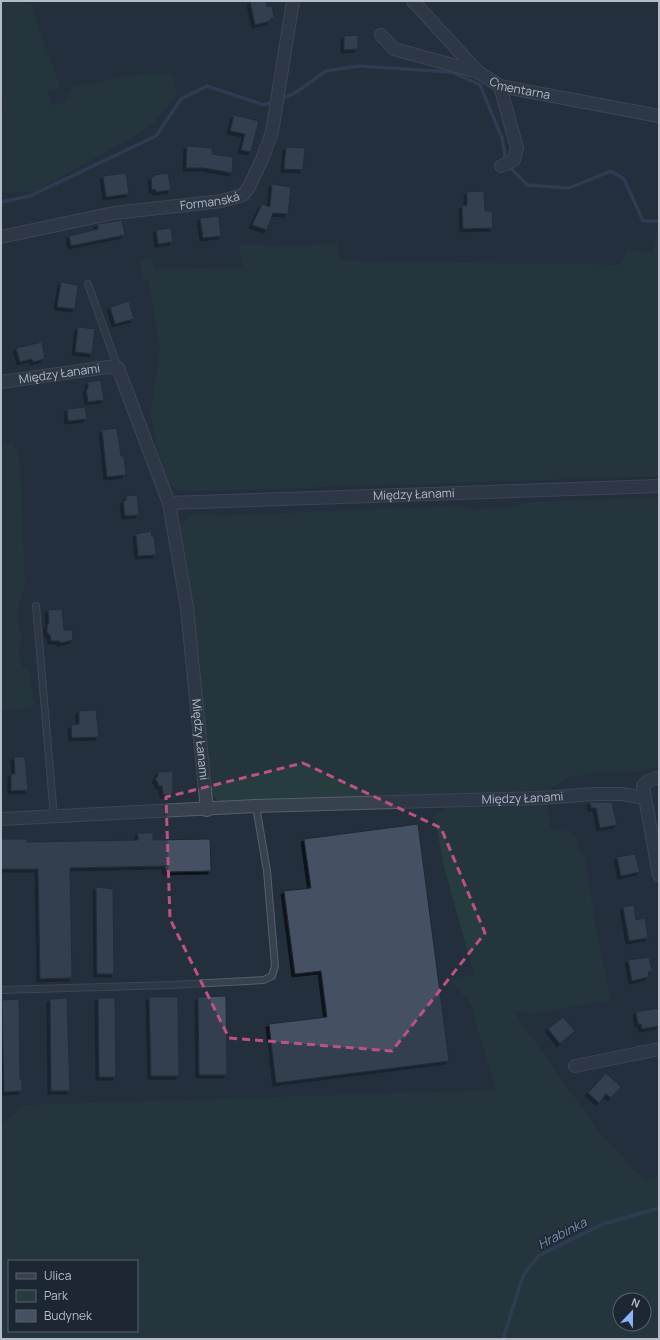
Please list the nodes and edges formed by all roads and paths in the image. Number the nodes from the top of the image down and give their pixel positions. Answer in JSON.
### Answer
{"nodes":[{"id":1,"x":293,"y":1,"type":"edge"},
{"id":2,"x":413,"y":1,"type":"edge"},
{"id":3,"x":381,"y":35,"type":"dead end"},
{"id":4,"x":478,"y":72,"type":"junction"},
{"id":5,"x":500,"y":86,"type":"junction"},
{"id":6,"x":659,"y":116,"type":"edge"},
{"id":7,"x":501,"y":166,"type":"dead end"},
{"id":8,"x":1,"y":237,"type":"edge"},
{"id":9,"x":88,"y":284,"type":"dead end"},
{"id":10,"x":118,"y":368,"type":"junction"},
{"id":11,"x":1,"y":382,"type":"edge"},
{"id":12,"x":659,"y":486,"type":"edge"},
{"id":13,"x":169,"y":503,"type":"junction"},
{"id":14,"x":36,"y":606,"type":"dead end"},
{"id":15,"x":659,"y":777,"type":"edge"},
{"id":16,"x":645,"y":798,"type":"junction"},
{"id":17,"x":256,"y":806,"type":"junction"},
{"id":18,"x":207,"y":810,"type":"junction"},
{"id":19,"x":54,"y":817,"type":"junction"},
{"id":20,"x":1,"y":819,"type":"edge"},
{"id":21,"x":659,"y":875,"type":"edge"},
{"id":22,"x":1,"y":990,"type":"edge"},
{"id":23,"x":659,"y":1049,"type":"edge"},
{"id":24,"x":575,"y":1066,"type":"dead end"}],
"edges":[{"from":1,"to":8,"type":"street","name":"Formanská"},
{"from":2,"to":4,"type":"street","name":"Cmentarna"},
{"from":3,"to":4,"type":"street"},
{"from":4,"to":5,"type":"street","name":"Cmentarna"},
{"from":5,"to":6,"type":"street","name":"Cmentarna"},
{"from":5,"to":7,"type":"street"},
{"from":9,"to":10,"type":"lane","name":"Między Łanami"},
{"from":10,"to":11,"type":"street","name":"Między Łanami"},
{"from":10,"to":13,"type":"street","name":"Między Łanami"},
{"from":12,"to":13,"type":"street","name":"Między Łanami"},
{"from":13,"to":18,"type":"street","name":"Między Łanami"},
{"from":14,"to":19,"type":"lane"},
{"from":15,"to":16,"type":"street"},
{"from":16,"to":17,"type":"street","name":"Między Łanami"},
{"from":16,"to":21,"type":"street"},
{"from":17,"to":18,"type":"street","name":"Między Łanami"},
{"from":17,"to":22,"type":"lane"},
{"from":18,"to":19,"type":"street","name":"Między Łanami"},
{"from":19,"to":20,"type":"street","name":"Między Łanami"},
{"from":23,"to":24,"type":"street"}]}
